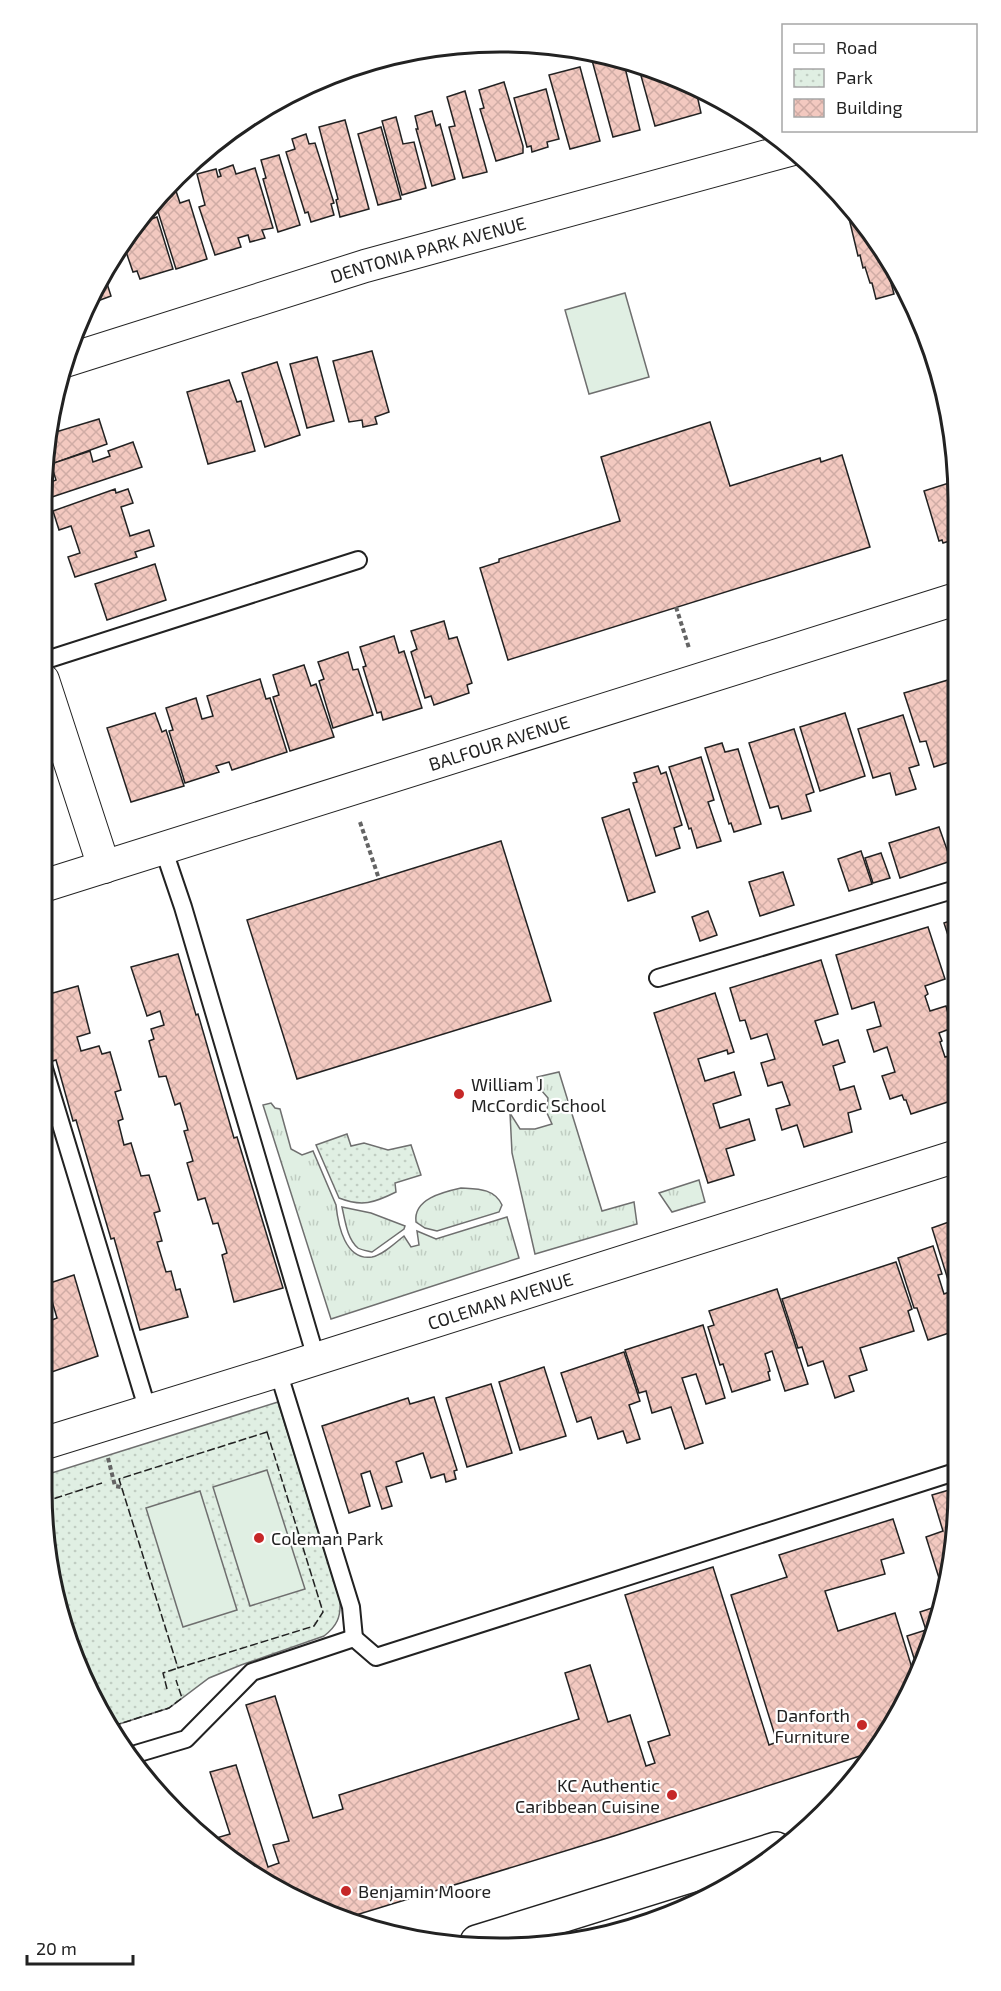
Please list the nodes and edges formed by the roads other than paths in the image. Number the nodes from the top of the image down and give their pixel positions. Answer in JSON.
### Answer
{"nodes":[{"id":1,"x":782,"y":152,"type":"edge"},
{"id":2,"x":75,"y":358,"type":"edge"},
{"id":3,"x":357,"y":560,"type":"dead end"},
{"id":4,"x":948,"y":602,"type":"edge"},
{"id":5,"x":52,"y":658,"type":"edge"},
{"id":6,"x":52,"y":708,"type":"edge"},
{"id":7,"x":163,"y":848,"type":"junction"},
{"id":8,"x":104,"y":867,"type":"junction"},
{"id":9,"x":52,"y":883,"type":"edge"},
{"id":10,"x":948,"y":891,"type":"edge"},
{"id":11,"x":658,"y":978,"type":"dead end"},
{"id":12,"x":52,"y":1095,"type":"edge"},
{"id":13,"x":948,"y":1159,"type":"edge"},
{"id":14,"x":316,"y":1358,"type":"junction"},
{"id":15,"x":278,"y":1371,"type":"junction"},
{"id":16,"x":148,"y":1411,"type":"junction"},
{"id":17,"x":52,"y":1441,"type":"edge"},
{"id":18,"x":948,"y":1474,"type":"edge"},
{"id":19,"x":354,"y":1638,"type":"junction"},
{"id":20,"x":138,"y":1753,"type":"edge"},
{"id":21,"x":761,"y":1855,"type":"edge"},
{"id":22,"x":490,"y":1938,"type":"edge"}],
"edges":[{"from":1,"to":2,"type":"street","name":"DENTONIA PARK AVENUE"},
{"from":3,"to":5,"type":"lane"},
{"from":4,"to":7,"type":"street","name":"BALFOUR AVENUE"},
{"from":6,"to":8,"type":"street"},
{"from":7,"to":8,"type":"street","name":"BALFOUR AVENUE"},
{"from":7,"to":14,"type":"lane"},
{"from":8,"to":9,"type":"street","name":"BALFOUR AVENUE"},
{"from":10,"to":11,"type":"lane"},
{"from":12,"to":16,"type":"lane"},
{"from":13,"to":14,"type":"street","name":"COLEMAN AVENUE"},
{"from":14,"to":15,"type":"street","name":"COLEMAN AVENUE"},
{"from":15,"to":16,"type":"street","name":"COLEMAN AVENUE"},
{"from":15,"to":19,"type":"lane"},
{"from":16,"to":17,"type":"street","name":"COLEMAN AVENUE"},
{"from":18,"to":19,"type":"lane"},
{"from":19,"to":20,"type":"lane"},
{"from":21,"to":22,"type":"main road"}]}
